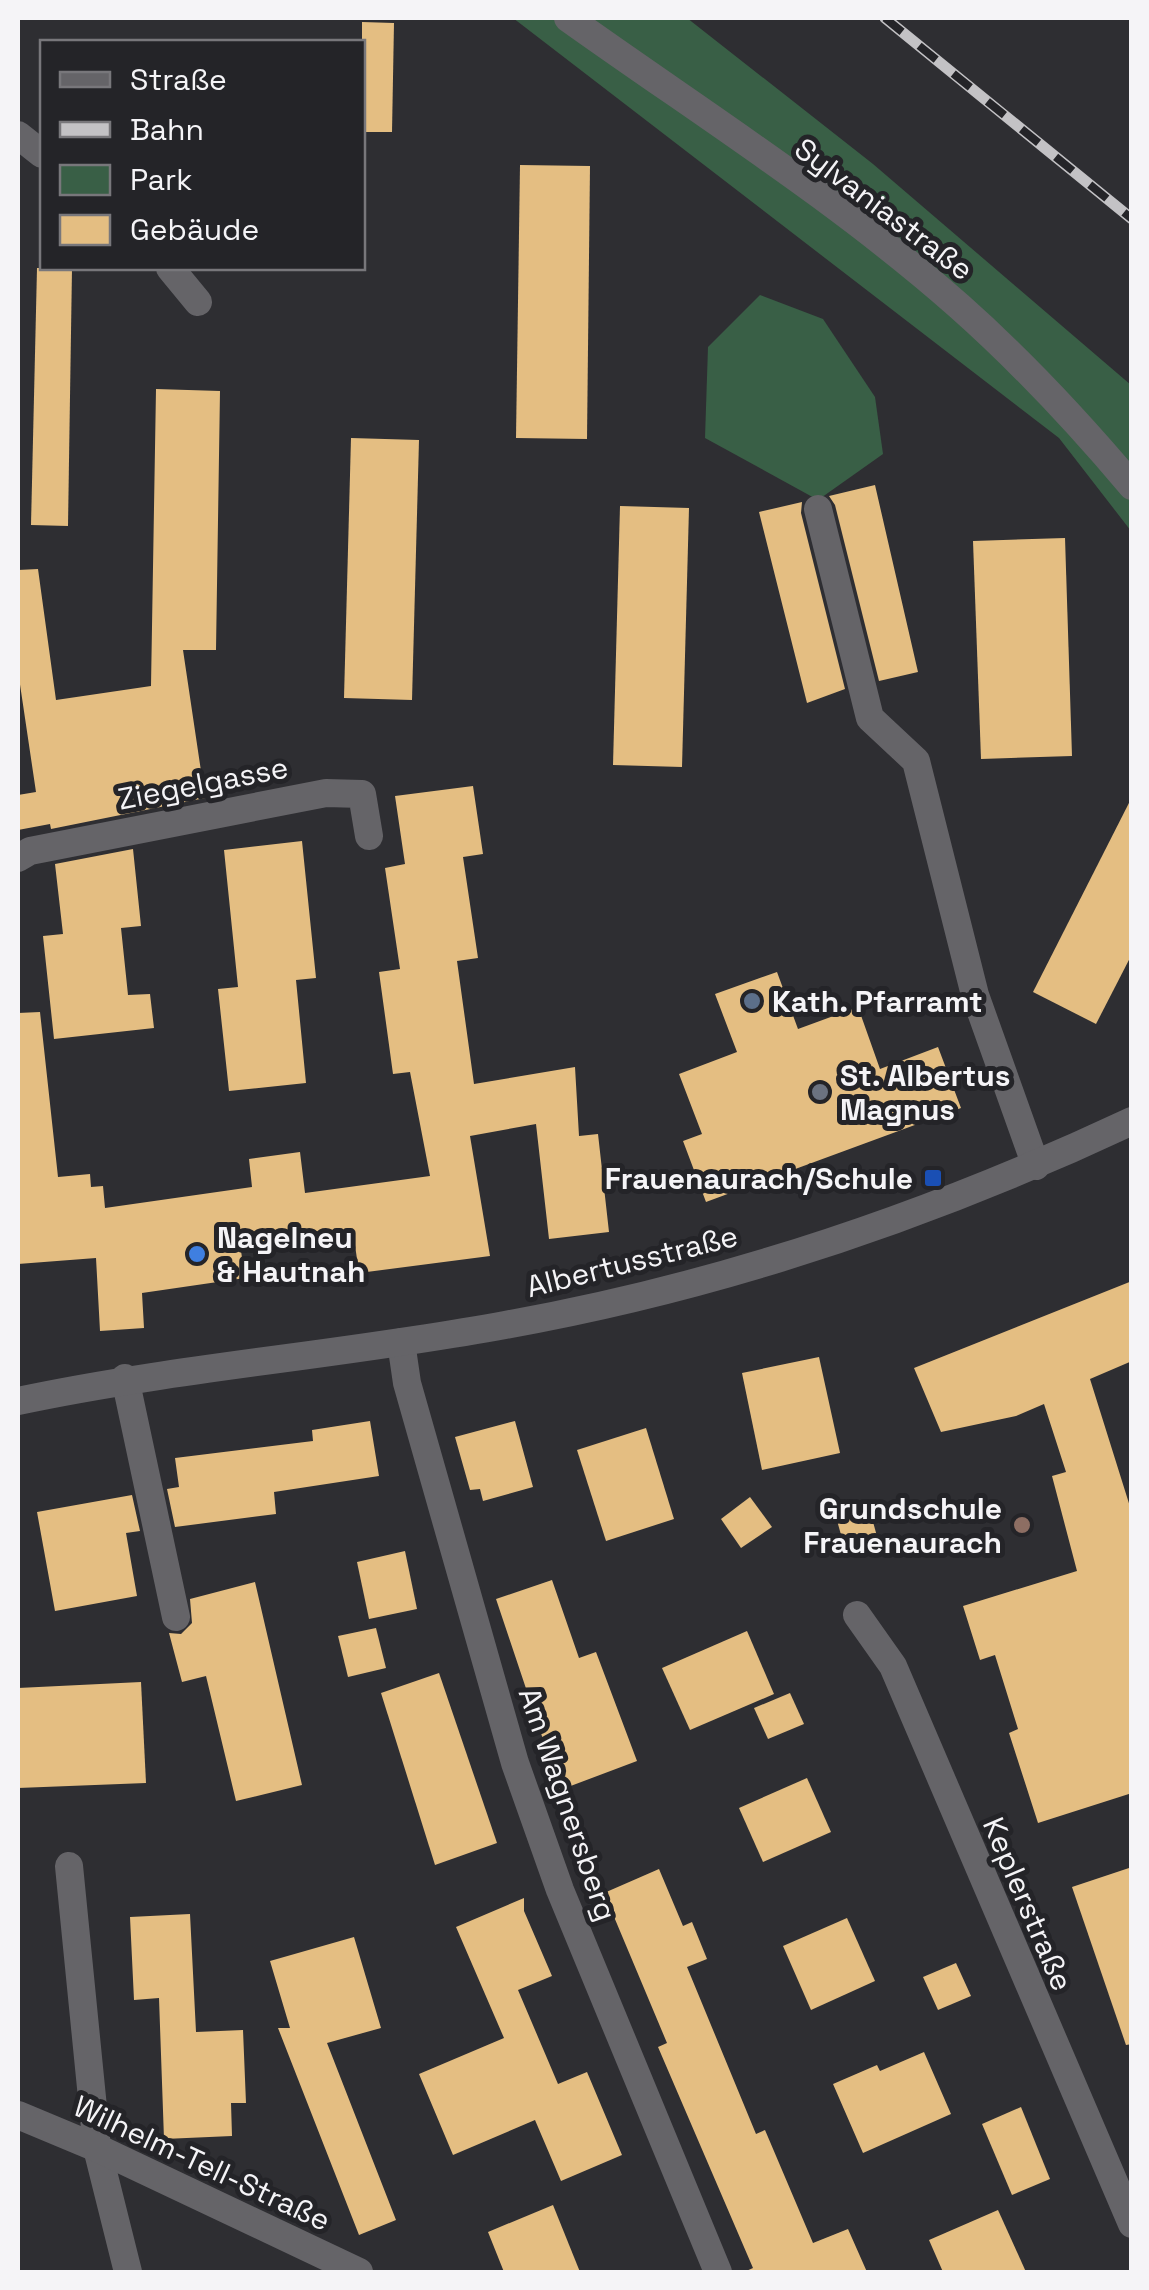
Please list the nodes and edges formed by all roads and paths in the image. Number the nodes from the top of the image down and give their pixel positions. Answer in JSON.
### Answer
{"nodes":[{"id":1,"x":568,"y":18,"type":"edge"},
{"id":2,"x":18,"y":135,"type":"edge"},
{"id":3,"x":40,"y":152,"type":"edge"},
{"id":4,"x":172,"y":270,"type":"edge"},
{"id":5,"x":198,"y":302,"type":"dead end"},
{"id":6,"x":1132,"y":486,"type":"edge"},
{"id":7,"x":818,"y":509,"type":"dead end"},
{"id":8,"x":369,"y":836,"type":"dead end"},
{"id":9,"x":18,"y":858,"type":"edge"},
{"id":10,"x":1132,"y":1121,"type":"edge"},
{"id":11,"x":1036,"y":1166,"type":"junction"},
{"id":12,"x":401,"y":1342,"type":"junction"},
{"id":13,"x":125,"y":1378,"type":"junction"},
{"id":14,"x":18,"y":1402,"type":"edge"},
{"id":15,"x":858,"y":1615,"type":"dead end"},
{"id":16,"x":176,"y":1618,"type":"dead end"},
{"id":17,"x":69,"y":1866,"type":"dead end"},
{"id":18,"x":18,"y":2115,"type":"edge"},
{"id":19,"x":97,"y":2148,"type":"junction"},
{"id":20,"x":1132,"y":2224,"type":"edge"},
{"id":21,"x":128,"y":2272,"type":"edge"},
{"id":22,"x":359,"y":2272,"type":"edge"},
{"id":23,"x":718,"y":2272,"type":"edge"}],
"edges":[{"from":1,"to":6,"type":"street","name":"Sylvaniastraße"},
{"from":2,"to":3,"type":"street"},
{"from":4,"to":5,"type":"street"},
{"from":7,"to":11,"type":"street"},
{"from":8,"to":9,"type":"street","name":"Ziegelgasse"},
{"from":10,"to":11,"type":"street","name":"Albertusstraße"},
{"from":11,"to":12,"type":"street","name":"Albertusstraße"},
{"from":12,"to":13,"type":"street","name":"Albertusstraße"},
{"from":12,"to":23,"type":"street","name":"Am Wagnersberg"},
{"from":13,"to":14,"type":"street","name":"Albertusstraße"},
{"from":13,"to":16,"type":"street"},
{"from":15,"to":20,"type":"street","name":"Keplerstraße"},
{"from":17,"to":19,"type":"street"},
{"from":18,"to":19,"type":"street","name":"Wilhelm-Tell-Straße"},
{"from":19,"to":21,"type":"street"},
{"from":19,"to":22,"type":"street","name":"Wilhelm-Tell-Straße"}]}
